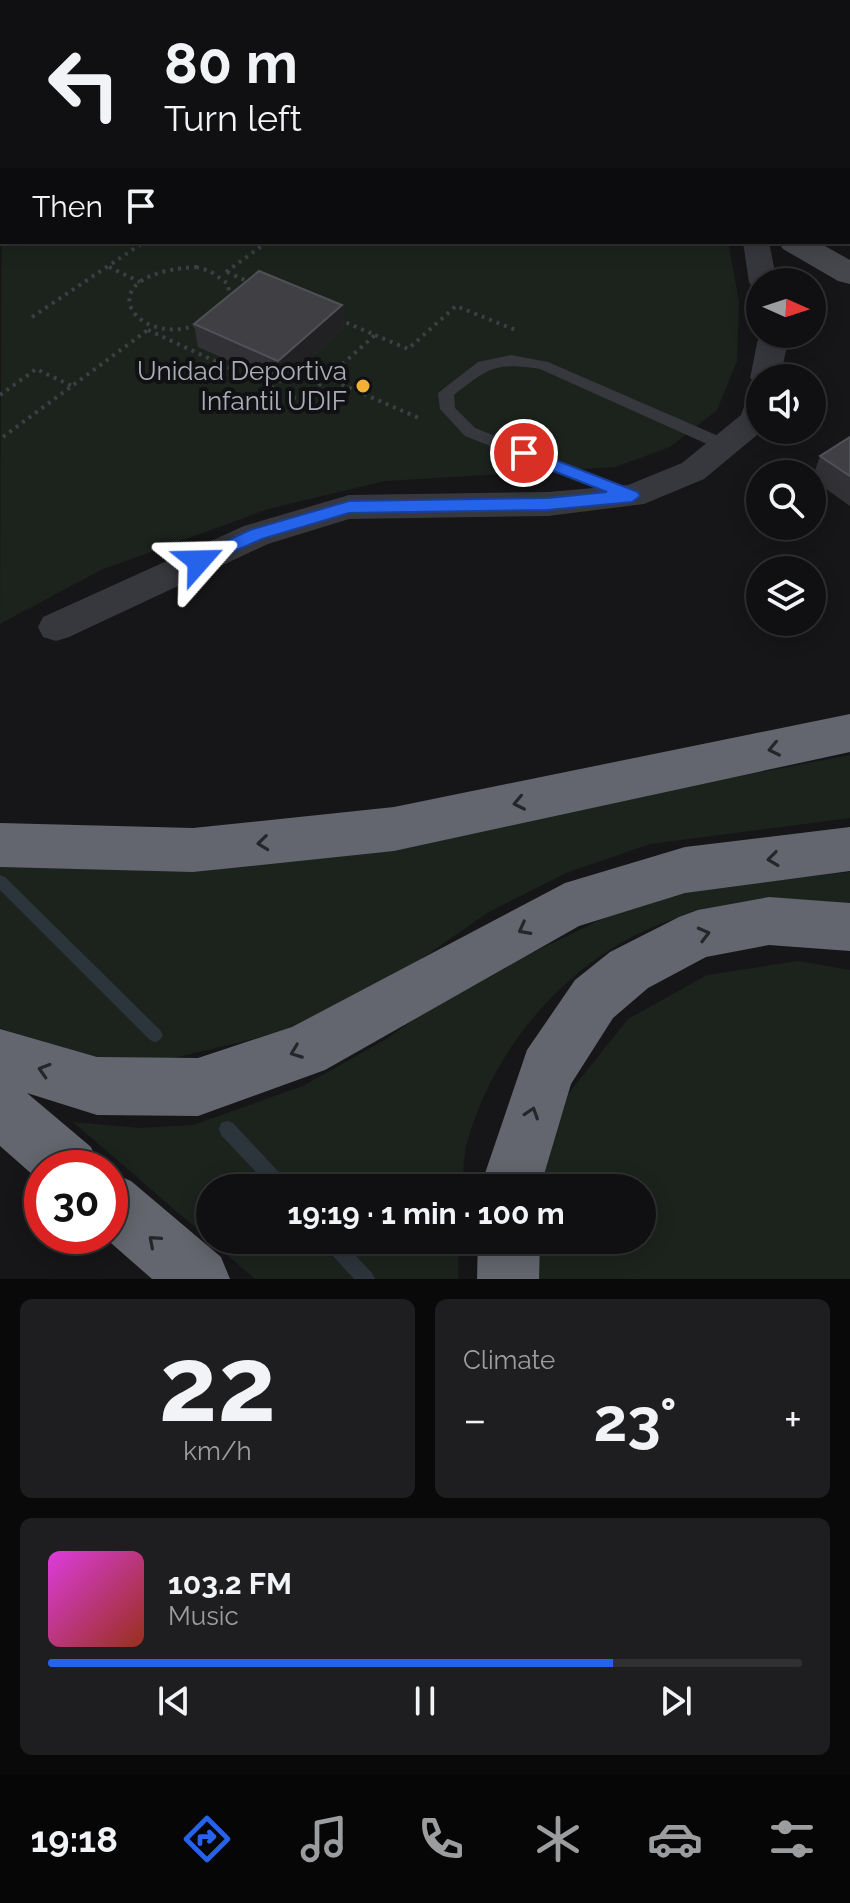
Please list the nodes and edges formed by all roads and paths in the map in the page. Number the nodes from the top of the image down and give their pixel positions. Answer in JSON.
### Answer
{"nodes":[{"id":1,"x":141,"y":244,"type":"edge"},
{"id":2,"x":264,"y":244,"type":"edge"},
{"id":3,"x":756,"y":244,"type":"edge"},
{"id":4,"x":798,"y":244,"type":"edge"},
{"id":5,"x":108,"y":266,"type":"junction"},
{"id":6,"x":761,"y":268,"type":"edge"},
{"id":7,"x":227,"y":272,"type":"junction"},
{"id":8,"x":850,"y":274,"type":"edge"},
{"id":9,"x":221,"y":276,"type":"junction"},
{"id":10,"x":140,"y":282,"type":"junction"},
{"id":11,"x":254,"y":283,"type":"edge"},
{"id":12,"x":32,"y":317,"type":"dead end"},
{"id":13,"x":334,"y":318,"type":"edge"},
{"id":14,"x":151,"y":328,"type":"junction"},
{"id":15,"x":327,"y":378,"type":"junction"},
{"id":16,"x":72,"y":386,"type":"junction"},
{"id":17,"x":0,"y":395,"type":"edge"},
{"id":18,"x":448,"y":409,"type":"junction"},
{"id":19,"x":746,"y":427,"type":"edge"},
{"id":20,"x":3,"y":437,"type":"dead end"},
{"id":21,"x":724,"y":445,"type":"junction"},
{"id":22,"x":632,"y":496,"type":"junction"},
{"id":23,"x":56,"y":627,"type":"dead end"},
{"id":24,"x":850,"y":733,"type":"edge"},
{"id":25,"x":0,"y":845,"type":"edge"},
{"id":26,"x":850,"y":849,"type":"edge"},
{"id":27,"x":850,"y":927,"type":"edge"},
{"id":28,"x":0,"y":1057,"type":"edge"},
{"id":29,"x":0,"y":1108,"type":"edge"},
{"id":30,"x":49,"y":1150,"type":"edge"},
{"id":31,"x":513,"y":1174,"type":"edge"},
{"id":32,"x":128,"y":1218,"type":"edge"},
{"id":33,"x":509,"y":1254,"type":"edge"},
{"id":34,"x":199,"y":1279,"type":"edge"},
{"id":35,"x":508,"y":1279,"type":"edge"}],
"edges":[{"from":1,"to":5,"type":"path"},
{"from":2,"to":7,"type":"path"},
{"from":3,"to":6,"type":"street"},
{"from":4,"to":8,"type":"street"},
{"from":5,"to":10,"type":"path"},
{"from":5,"to":12,"type":"path"},
{"from":7,"to":9,"type":"path"},
{"from":7,"to":11,"type":"path"},
{"from":9,"to":10,"type":"path"},
{"from":9,"to":14,"type":"path"},
{"from":10,"to":14,"type":"path"},
{"from":13,"to":15,"type":"path"},
{"from":14,"to":15,"type":"path"},
{"from":14,"to":16,"type":"path"},
{"from":15,"to":18,"type":"path"},
{"from":16,"to":17,"type":"path"},
{"from":16,"to":20,"type":"path"},
{"from":18,"to":21,"type":"lane"},
{"from":18,"to":22,"type":"lane"},
{"from":19,"to":21,"type":"street"},
{"from":21,"to":22,"type":"street"},
{"from":22,"to":23,"type":"street"},
{"from":24,"to":25,"type":"highway","one_way":true},
{"from":26,"to":28,"type":"highway","one_way":true},
{"from":31,"to":27,"type":"highway","one_way":true},
{"from":29,"to":30,"type":"highway"},
{"from":34,"to":32,"type":"highway","one_way":true},
{"from":33,"to":35,"type":"highway"}]}
